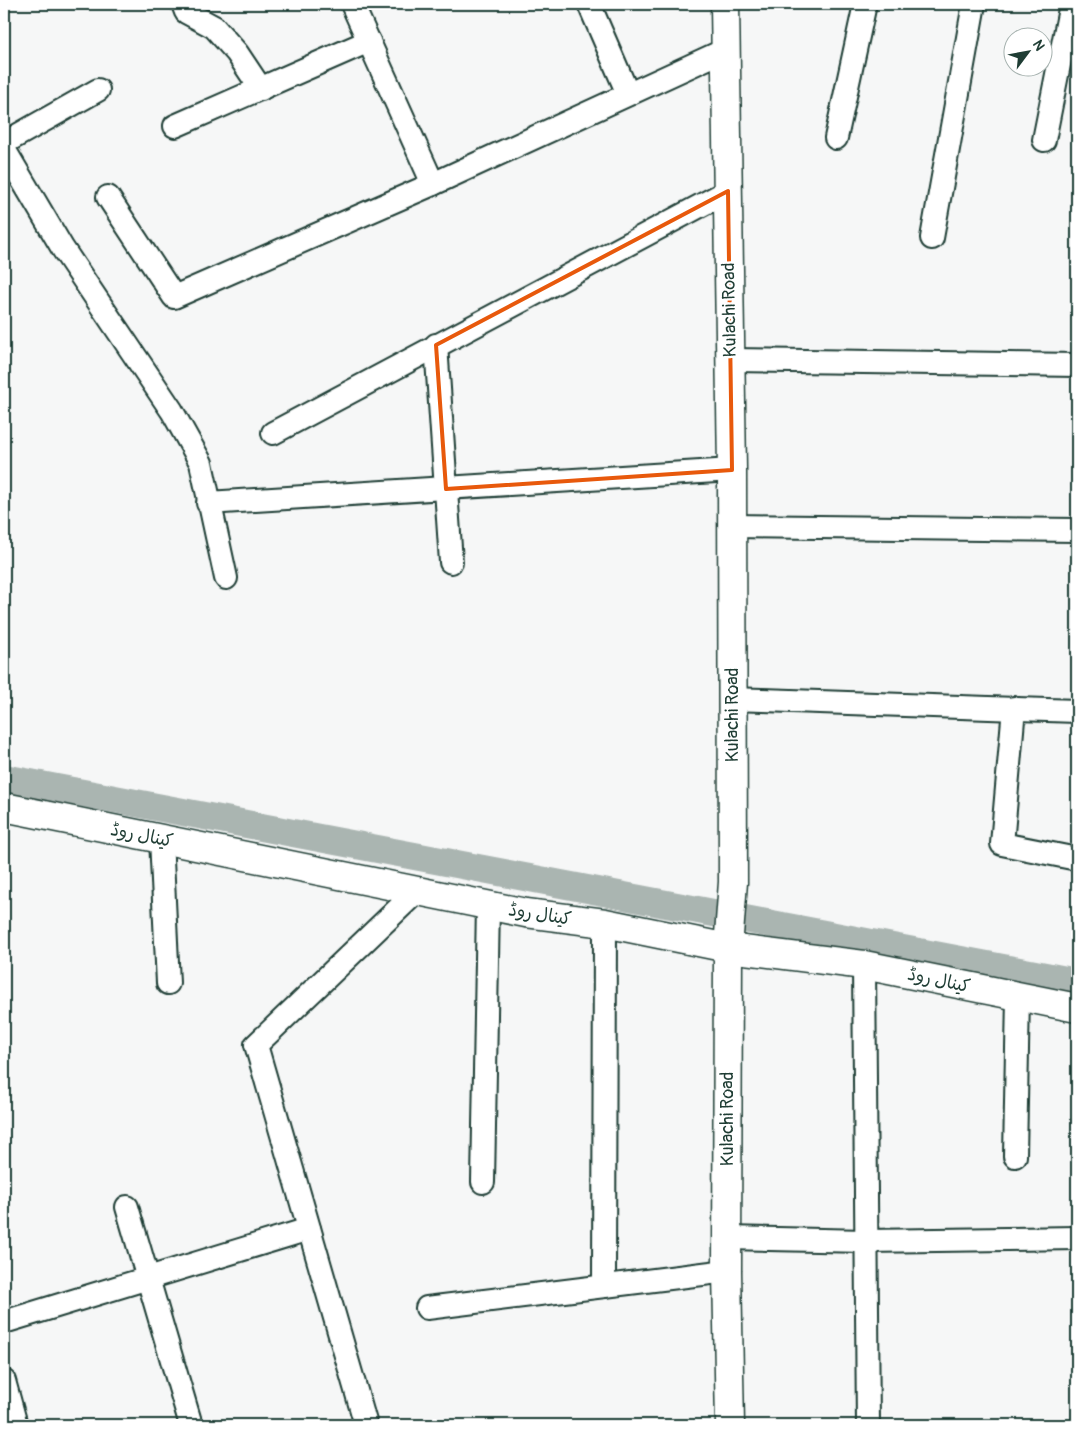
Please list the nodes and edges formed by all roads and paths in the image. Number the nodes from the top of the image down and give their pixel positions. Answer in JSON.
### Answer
{"nodes":[{"id":1,"x":182,"y":4,"type":"edge"},
{"id":2,"x":352,"y":4,"type":"edge"},
{"id":3,"x":589,"y":4,"type":"edge"},
{"id":4,"x":725,"y":4,"type":"edge"},
{"id":5,"x":865,"y":4,"type":"edge"},
{"id":6,"x":974,"y":4,"type":"edge"},
{"id":7,"x":1071,"y":4,"type":"edge"},
{"id":8,"x":369,"y":41,"type":"junction"},
{"id":9,"x":725,"y":50,"type":"junction"},
{"id":10,"x":261,"y":89,"type":"junction"},
{"id":11,"x":98,"y":90,"type":"dead end"},
{"id":12,"x":628,"y":94,"type":"junction"},
{"id":13,"x":175,"y":126,"type":"dead end"},
{"id":14,"x":836,"y":138,"type":"dead end"},
{"id":15,"x":1044,"y":140,"type":"dead end"},
{"id":16,"x":4,"y":143,"type":"edge"},
{"id":17,"x":4,"y":149,"type":"edge"},
{"id":18,"x":433,"y":184,"type":"junction"},
{"id":19,"x":728,"y":191,"type":"junction"},
{"id":20,"x":108,"y":197,"type":"dead end"},
{"id":21,"x":932,"y":238,"type":"dead end"},
{"id":22,"x":436,"y":345,"type":"junction"},
{"id":23,"x":730,"y":360,"type":"junction"},
{"id":24,"x":1077,"y":365,"type":"edge"},
{"id":25,"x":273,"y":433,"type":"dead end"},
{"id":26,"x":732,"y":470,"type":"junction"},
{"id":27,"x":446,"y":489,"type":"junction"},
{"id":28,"x":208,"y":503,"type":"junction"},
{"id":29,"x":731,"y":526,"type":"junction"},
{"id":30,"x":1077,"y":530,"type":"edge"},
{"id":31,"x":451,"y":562,"type":"dead end"},
{"id":32,"x":226,"y":578,"type":"dead end"},
{"id":33,"x":731,"y":699,"type":"junction"},
{"id":34,"x":1014,"y":708,"type":"junction"},
{"id":35,"x":1077,"y":711,"type":"edge"},
{"id":36,"x":4,"y":807,"type":"edge"},
{"id":37,"x":161,"y":839,"type":"junction"},
{"id":38,"x":1077,"y":859,"type":"edge"},
{"id":39,"x":417,"y":891,"type":"junction"},
{"id":40,"x":488,"y":905,"type":"junction"},
{"id":41,"x":604,"y":923,"type":"junction"},
{"id":42,"x":728,"y":948,"type":"junction"},
{"id":43,"x":864,"y":964,"type":"junction"},
{"id":44,"x":168,"y":983,"type":"dead end"},
{"id":45,"x":1018,"y":996,"type":"junction"},
{"id":46,"x":1077,"y":1008,"type":"edge"},
{"id":47,"x":1015,"y":1156,"type":"dead end"},
{"id":48,"x":483,"y":1182,"type":"dead end"},
{"id":49,"x":127,"y":1207,"type":"dead end"},
{"id":50,"x":309,"y":1229,"type":"junction"},
{"id":51,"x":727,"y":1238,"type":"junction"},
{"id":52,"x":1077,"y":1238,"type":"edge"},
{"id":53,"x":866,"y":1241,"type":"junction"},
{"id":54,"x":727,"y":1271,"type":"junction"},
{"id":55,"x":148,"y":1278,"type":"junction"},
{"id":56,"x":604,"y":1286,"type":"junction"},
{"id":57,"x":427,"y":1308,"type":"dead end"},
{"id":58,"x":4,"y":1322,"type":"edge"},
{"id":59,"x":4,"y":1382,"type":"edge"},
{"id":60,"x":16,"y":1425,"type":"edge"},
{"id":61,"x":191,"y":1425,"type":"edge"},
{"id":62,"x":366,"y":1425,"type":"edge"},
{"id":63,"x":730,"y":1425,"type":"edge"},
{"id":64,"x":868,"y":1425,"type":"edge"}],
"edges":[{"from":1,"to":10,"type":"street"},
{"from":2,"to":8,"type":"street"},
{"from":3,"to":12,"type":"street"},
{"from":4,"to":9,"type":"street","name":"Kulachi Road"},
{"from":5,"to":14,"type":"street"},
{"from":6,"to":21,"type":"street"},
{"from":7,"to":15,"type":"street"},
{"from":8,"to":10,"type":"street"},
{"from":8,"to":18,"type":"street"},
{"from":9,"to":12,"type":"street"},
{"from":9,"to":19,"type":"street","name":"Kulachi Road"},
{"from":10,"to":13,"type":"street"},
{"from":11,"to":16,"type":"street"},
{"from":12,"to":18,"type":"street"},
{"from":17,"to":28,"type":"street"},
{"from":18,"to":20,"type":"street"},
{"from":19,"to":22,"type":"street"},
{"from":19,"to":23,"type":"street","name":"Kulachi Road"},
{"from":22,"to":25,"type":"street"},
{"from":22,"to":27,"type":"street"},
{"from":23,"to":24,"type":"street"},
{"from":23,"to":26,"type":"street","name":"Kulachi Road"},
{"from":26,"to":27,"type":"street"},
{"from":26,"to":29,"type":"street","name":"Kulachi Road"},
{"from":27,"to":28,"type":"street"},
{"from":27,"to":31,"type":"street"},
{"from":28,"to":32,"type":"street"},
{"from":29,"to":30,"type":"street"},
{"from":29,"to":33,"type":"street","name":"Kulachi Road"},
{"from":33,"to":34,"type":"street"},
{"from":33,"to":42,"type":"street","name":"Kulachi Road"},
{"from":34,"to":35,"type":"street"},
{"from":34,"to":38,"type":"street"},
{"from":36,"to":37,"type":"street","name":"کینال روڈ"},
{"from":37,"to":39,"type":"street","name":"کینال روڈ"},
{"from":37,"to":44,"type":"street"},
{"from":39,"to":40,"type":"street","name":"کینال روڈ"},
{"from":39,"to":50,"type":"street"},
{"from":40,"to":41,"type":"street","name":"کینال روڈ"},
{"from":40,"to":48,"type":"street"},
{"from":41,"to":42,"type":"street","name":"کینال روڈ"},
{"from":41,"to":56,"type":"street"},
{"from":42,"to":43,"type":"street","name":"کینال روڈ"},
{"from":42,"to":51,"type":"street","name":"Kulachi Road"},
{"from":43,"to":45,"type":"street","name":"کینال روڈ"},
{"from":43,"to":53,"type":"street"},
{"from":45,"to":46,"type":"street","name":"کینال روڈ"},
{"from":45,"to":47,"type":"street"},
{"from":49,"to":55,"type":"street"},
{"from":50,"to":55,"type":"street"},
{"from":50,"to":62,"type":"street"},
{"from":51,"to":53,"type":"street"},
{"from":51,"to":54,"type":"street","name":"Kulachi Road"},
{"from":52,"to":53,"type":"street"},
{"from":53,"to":64,"type":"street"},
{"from":54,"to":56,"type":"street"},
{"from":54,"to":63,"type":"street","name":"Kulachi Road"},
{"from":55,"to":58,"type":"street"},
{"from":55,"to":61,"type":"street"},
{"from":56,"to":57,"type":"street"},
{"from":59,"to":60,"type":"street"}]}
